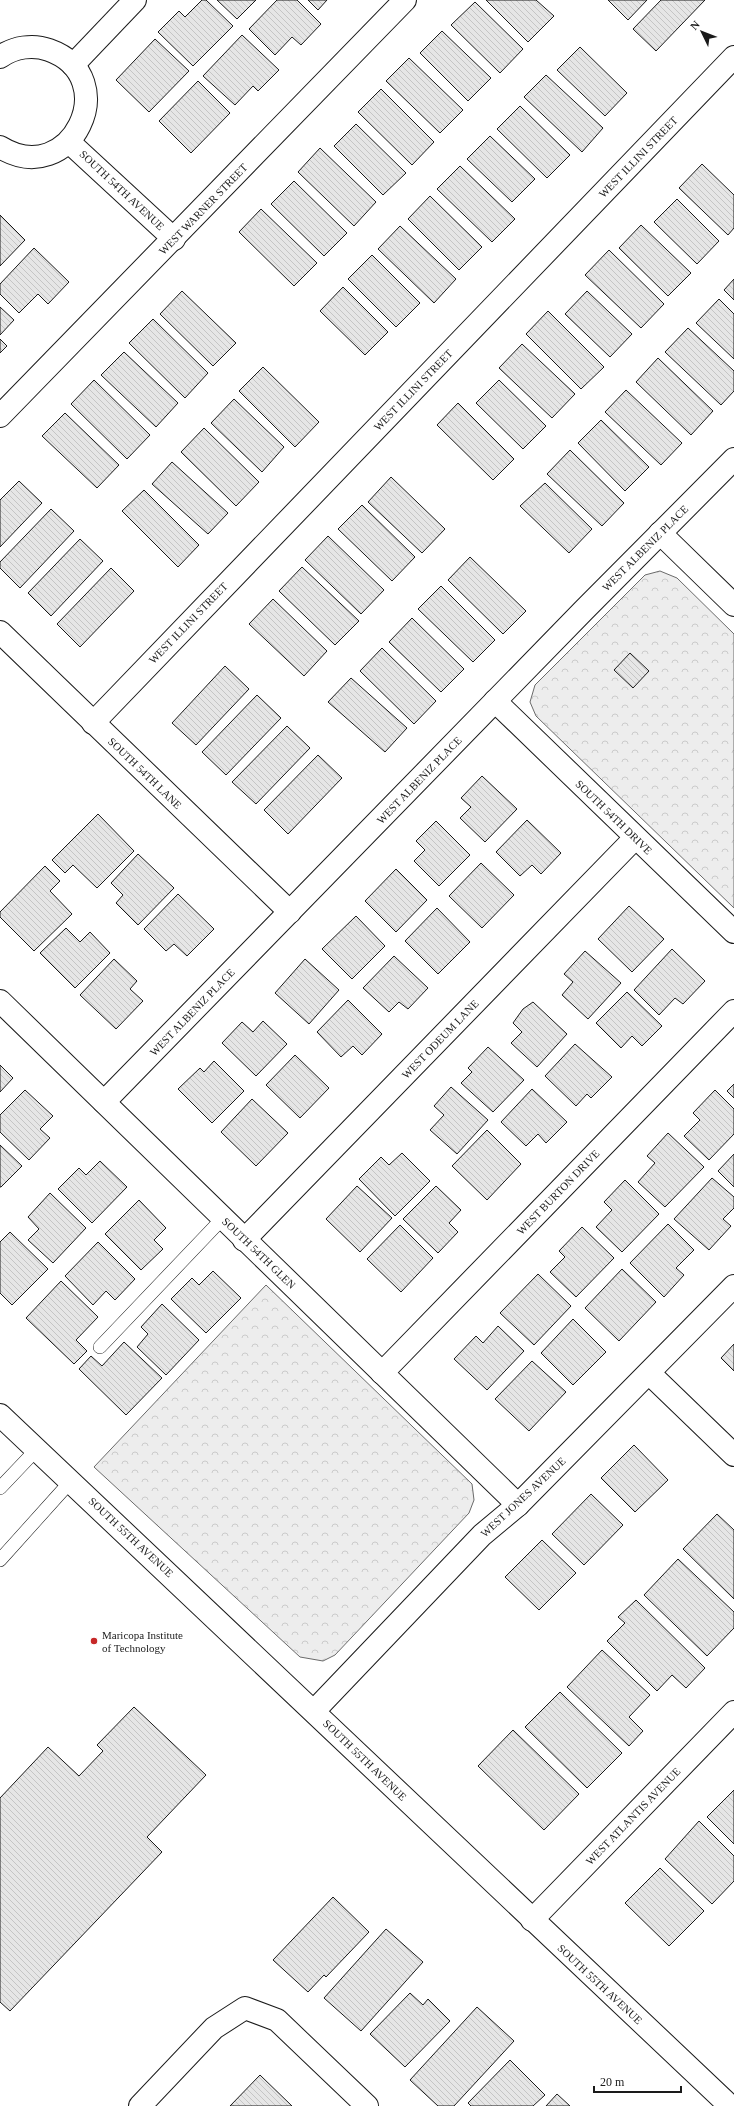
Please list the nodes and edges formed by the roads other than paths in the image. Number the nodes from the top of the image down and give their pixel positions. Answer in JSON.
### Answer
{"nodes":[{"id":1,"x":135,"y":0,"type":"edge"},
{"id":2,"x":405,"y":0,"type":"edge"},
{"id":3,"x":0,"y":57,"type":"edge"},
{"id":4,"x":734,"y":57,"type":"edge"},
{"id":5,"x":73,"y":65,"type":"junction"},
{"id":6,"x":69,"y":142,"type":"junction"},
{"id":7,"x":0,"y":146,"type":"edge"},
{"id":8,"x":174,"y":239,"type":"junction"},
{"id":9,"x":0,"y":416,"type":"edge"},
{"id":10,"x":734,"y":459,"type":"edge"},
{"id":11,"x":660,"y":533,"type":"junction"},
{"id":12,"x":734,"y":605,"type":"edge"},
{"id":13,"x":0,"y":632,"type":"edge"},
{"id":14,"x":495,"y":701,"type":"junction"},
{"id":15,"x":92,"y":723,"type":"junction"},
{"id":16,"x":635,"y":838,"type":"junction"},
{"id":17,"x":290,"y":912,"type":"junction"},
{"id":18,"x":734,"y":932,"type":"edge"},
{"id":19,"x":0,"y":1001,"type":"edge"},
{"id":20,"x":734,"y":1011,"type":"edge"},
{"id":21,"x":104,"y":1102,"type":"junction"},
{"id":22,"x":223,"y":1218,"type":"junction"},
{"id":23,"x":244,"y":1240,"type":"junction"},
{"id":24,"x":734,"y":1286,"type":"edge"},
{"id":25,"x":100,"y":1348,"type":"dead end"},
{"id":26,"x":382,"y":1373,"type":"junction"},
{"id":27,"x":649,"y":1373,"type":"junction"},
{"id":28,"x":0,"y":1415,"type":"edge"},
{"id":29,"x":37,"y":1449,"type":"junction"},
{"id":30,"x":734,"y":1455,"type":"edge"},
{"id":31,"x":71,"y":1481,"type":"junction"},
{"id":32,"x":0,"y":1488,"type":"edge"},
{"id":33,"x":518,"y":1505,"type":"junction"},
{"id":34,"x":0,"y":1560,"type":"edge"},
{"id":35,"x":314,"y":1711,"type":"junction"},
{"id":36,"x":734,"y":1712,"type":"edge"},
{"id":37,"x":532,"y":1920,"type":"junction"},
{"id":38,"x":140,"y":2106,"type":"edge"},
{"id":39,"x":367,"y":2106,"type":"edge"},
{"id":40,"x":730,"y":2106,"type":"edge"}],
"edges":[{"from":1,"to":5,"type":"street"},
{"from":2,"to":8,"type":"street","name":"WEST WARNER STREET"},
{"from":3,"to":5,"type":"street"},
{"from":4,"to":15,"type":"street","name":"WEST ILLINI STREET"},
{"from":5,"to":6,"type":"street"},
{"from":6,"to":7,"type":"street"},
{"from":6,"to":8,"type":"street","name":"SOUTH 54TH AVENUE"},
{"from":8,"to":9,"type":"street","name":"WEST WARNER STREET"},
{"from":10,"to":11,"type":"street","name":"WEST ALBENIZ PLACE"},
{"from":11,"to":12,"type":"street"},
{"from":11,"to":14,"type":"street","name":"WEST ALBENIZ PLACE"},
{"from":13,"to":15,"type":"street","name":"SOUTH 54TH LANE"},
{"from":14,"to":16,"type":"street","name":"SOUTH 54TH DRIVE"},
{"from":14,"to":17,"type":"street","name":"WEST ALBENIZ PLACE"},
{"from":15,"to":17,"type":"street","name":"SOUTH 54TH LANE"},
{"from":16,"to":18,"type":"street","name":"SOUTH 54TH DRIVE"},
{"from":16,"to":23,"type":"street","name":"WEST ODEUM LANE"},
{"from":17,"to":21,"type":"street","name":"WEST ALBENIZ PLACE"},
{"from":19,"to":21,"type":"street","name":"SOUTH 54TH GLEN"},
{"from":20,"to":26,"type":"street","name":"WEST BURTON DRIVE"},
{"from":21,"to":22,"type":"street","name":"SOUTH 54TH GLEN"},
{"from":22,"to":23,"type":"street","name":"SOUTH 54TH GLEN"},
{"from":22,"to":25,"type":"lane"},
{"from":23,"to":26,"type":"street","name":"SOUTH 54TH GLEN"},
{"from":24,"to":27,"type":"street","name":"WEST JONES AVENUE"},
{"from":26,"to":33,"type":"street","name":"SOUTH 54TH GLEN"},
{"from":27,"to":30,"type":"street"},
{"from":27,"to":33,"type":"street","name":"WEST JONES AVENUE"},
{"from":28,"to":29,"type":"street","name":"SOUTH 55TH AVENUE"},
{"from":29,"to":31,"type":"street","name":"SOUTH 55TH AVENUE"},
{"from":29,"to":32,"type":"lane"},
{"from":31,"to":34,"type":"lane"},
{"from":31,"to":35,"type":"street","name":"SOUTH 55TH AVENUE"},
{"from":33,"to":35,"type":"street","name":"WEST JONES AVENUE"},
{"from":35,"to":37,"type":"street","name":"SOUTH 55TH AVENUE"},
{"from":36,"to":37,"type":"street","name":"WEST ATLANTIS AVENUE"},
{"from":37,"to":40,"type":"street","name":"SOUTH 55TH AVENUE"},
{"from":38,"to":39,"type":"street"}]}
